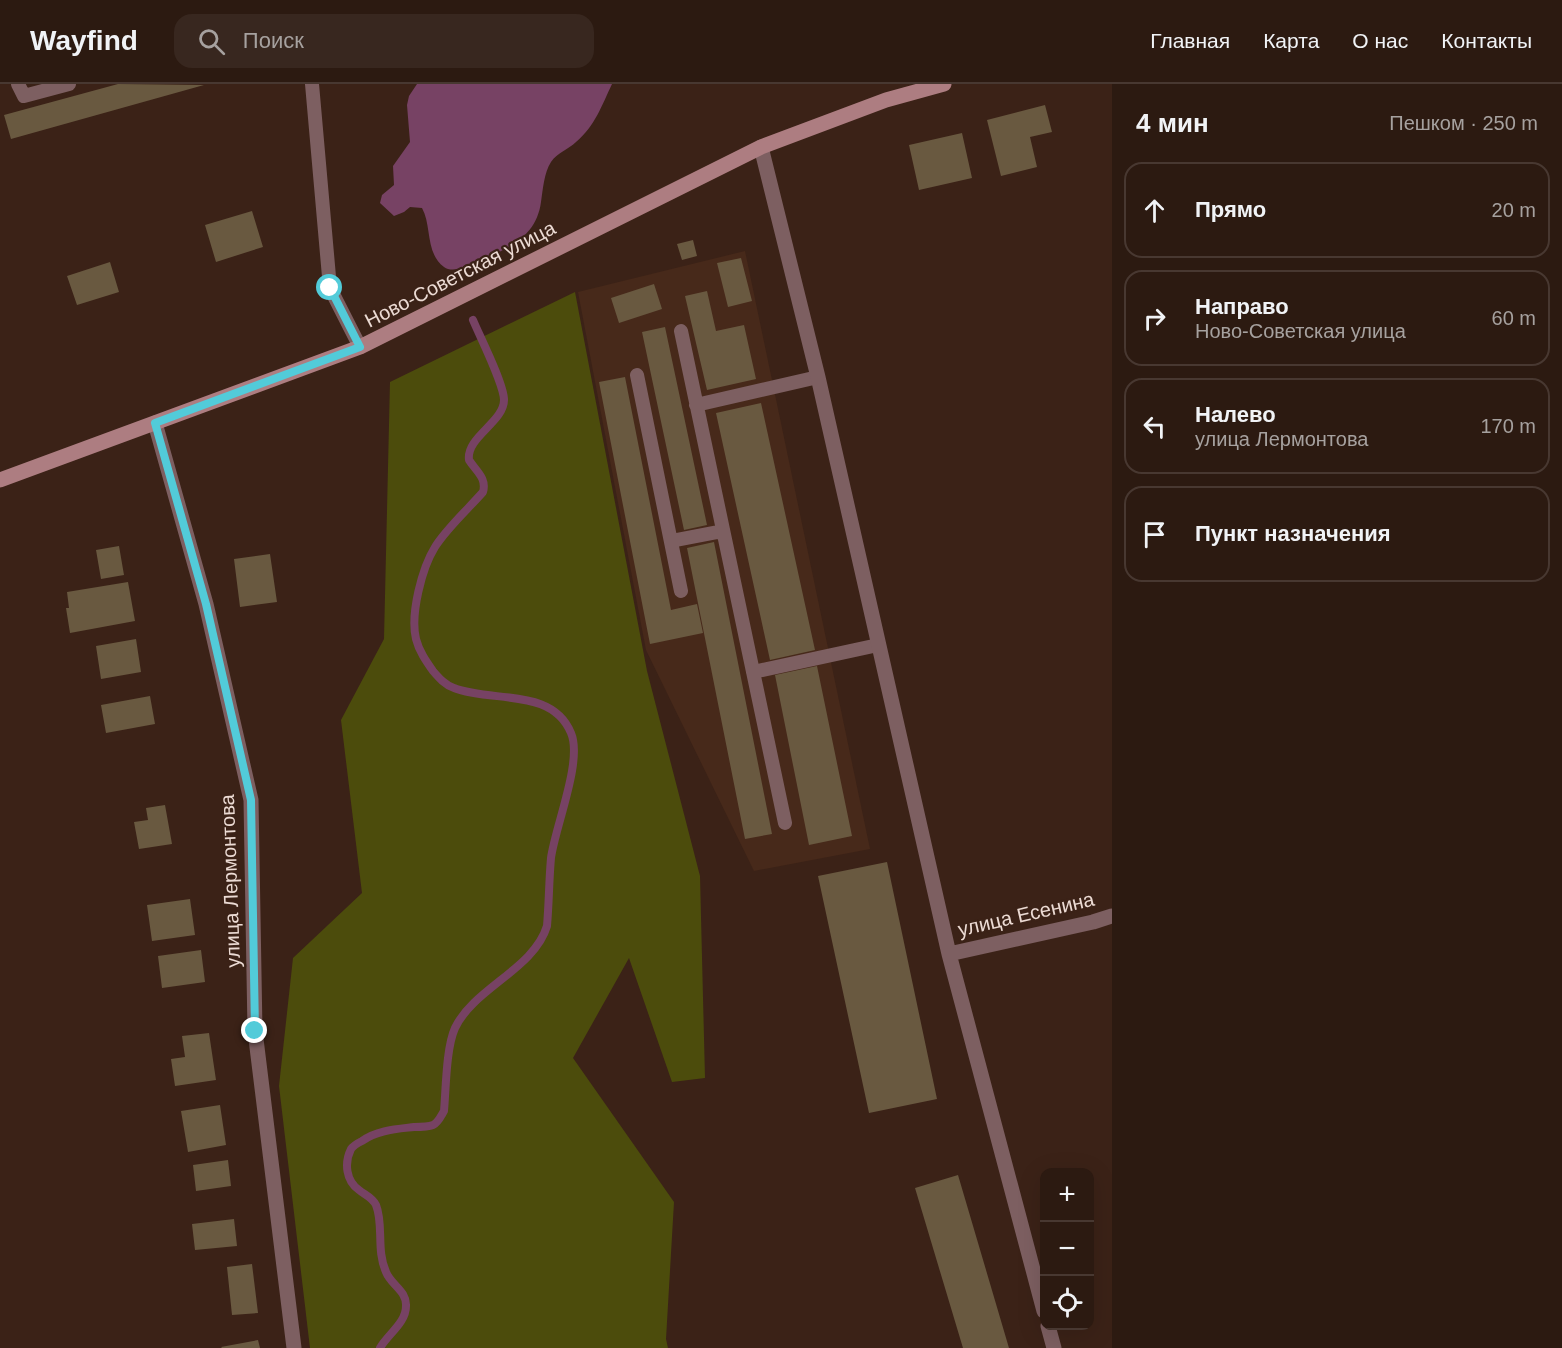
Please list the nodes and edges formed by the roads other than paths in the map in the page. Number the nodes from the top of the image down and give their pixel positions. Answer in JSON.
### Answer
{"nodes":[{"id":1,"x":18,"y":84,"type":"edge"},
{"id":2,"x":69,"y":84,"type":"edge"},
{"id":3,"x":312,"y":84,"type":"edge"},
{"id":4,"x":944,"y":84,"type":"edge"},
{"id":5,"x":761,"y":147,"type":"junction"},
{"id":6,"x":681,"y":331,"type":"dead end"},
{"id":7,"x":360,"y":347,"type":"junction"},
{"id":8,"x":637,"y":375,"type":"dead end"},
{"id":9,"x":818,"y":377,"type":"junction"},
{"id":10,"x":696,"y":405,"type":"junction"},
{"id":11,"x":155,"y":423,"type":"junction"},
{"id":12,"x":0,"y":480,"type":"edge"},
{"id":13,"x":723,"y":531,"type":"junction"},
{"id":14,"x":670,"y":541,"type":"junction"},
{"id":15,"x":681,"y":591,"type":"dead end"},
{"id":16,"x":878,"y":645,"type":"junction"},
{"id":17,"x":753,"y":672,"type":"junction"},
{"id":18,"x":785,"y":823,"type":"dead end"},
{"id":19,"x":1112,"y":916,"type":"edge"},
{"id":20,"x":949,"y":954,"type":"junction"},
{"id":21,"x":1040,"y":1296,"type":"edge"},
{"id":22,"x":1049,"y":1330,"type":"edge"},
{"id":23,"x":294,"y":1348,"type":"edge"},
{"id":24,"x":1054,"y":1348,"type":"edge"}],
"edges":[{"from":1,"to":2,"type":"lane"},
{"from":3,"to":7,"type":"lane"},
{"from":4,"to":5,"type":"street","name":"Ново-Советская улица"},
{"from":5,"to":7,"type":"street","name":"Ново-Советская улица"},
{"from":5,"to":9,"type":"street"},
{"from":6,"to":10,"type":"lane"},
{"from":7,"to":11,"type":"street","name":"Ново-Советская улица"},
{"from":8,"to":14,"type":"lane"},
{"from":9,"to":10,"type":"lane"},
{"from":9,"to":16,"type":"street"},
{"from":10,"to":13,"type":"lane"},
{"from":11,"to":12,"type":"street","name":"Ново-Советская улица"},
{"from":11,"to":23,"type":"street","name":"улица Лермонтова"},
{"from":13,"to":14,"type":"lane"},
{"from":13,"to":17,"type":"lane"},
{"from":14,"to":15,"type":"lane"},
{"from":16,"to":17,"type":"lane"},
{"from":16,"to":20,"type":"street"},
{"from":17,"to":18,"type":"lane"},
{"from":19,"to":20,"type":"street","name":"улица Есенина"},
{"from":20,"to":21,"type":"street"},
{"from":22,"to":24,"type":"street"}]}
